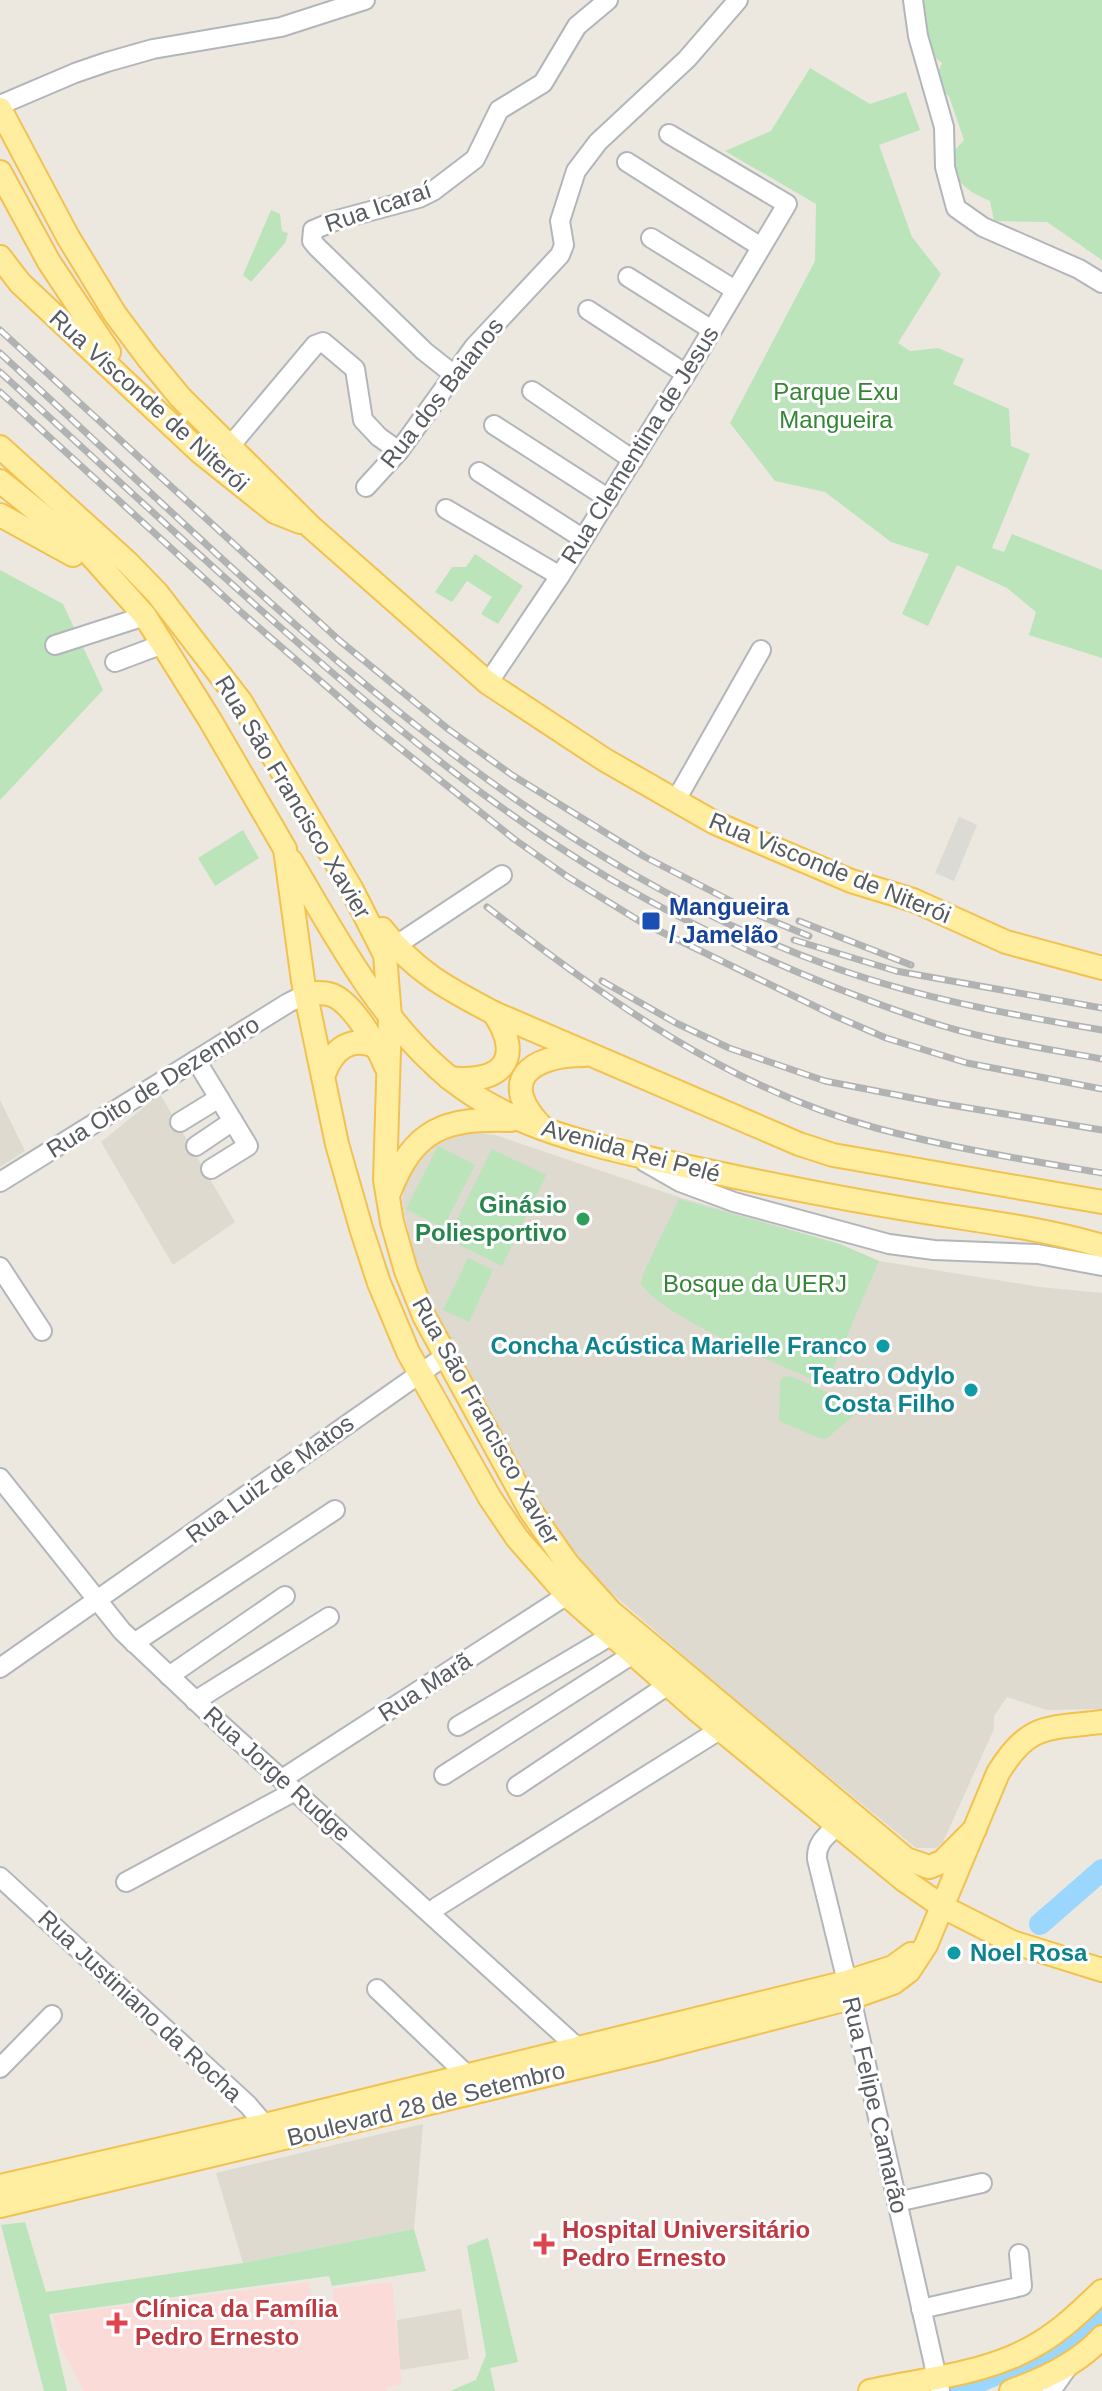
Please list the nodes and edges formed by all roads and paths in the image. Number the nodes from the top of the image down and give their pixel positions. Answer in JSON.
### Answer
{"nodes":[{"id":1,"x":365,"y":0,"type":"edge"},
{"id":2,"x":608,"y":0,"type":"edge"},
{"id":3,"x":738,"y":0,"type":"edge"},
{"id":4,"x":913,"y":0,"type":"edge"},
{"id":5,"x":0,"y":107,"type":"edge"},
{"id":6,"x":669,"y":134,"type":"dead end"},
{"id":7,"x":627,"y":162,"type":"dead end"},
{"id":8,"x":0,"y":172,"type":"edge"},
{"id":9,"x":651,"y":238,"type":"dead end"},
{"id":10,"x":761,"y":247,"type":"junction"},
{"id":11,"x":0,"y":257,"type":"edge"},
{"id":12,"x":628,"y":277,"type":"dead end"},
{"id":13,"x":1102,"y":283,"type":"edge"},
{"id":14,"x":735,"y":290,"type":"junction"},
{"id":15,"x":588,"y":310,"type":"dead end"},
{"id":16,"x":712,"y":330,"type":"junction"},
{"id":17,"x":453,"y":374,"type":"junction"},
{"id":18,"x":686,"y":374,"type":"junction"},
{"id":19,"x":532,"y":391,"type":"dead end"},
{"id":20,"x":141,"y":395,"type":"junction"},
{"id":21,"x":494,"y":425,"type":"dead end"},
{"id":22,"x":224,"y":439,"type":"junction"},
{"id":23,"x":0,"y":447,"type":"edge"},
{"id":24,"x":399,"y":451,"type":"junction"},
{"id":25,"x":200,"y":452,"type":"junction"},
{"id":26,"x":633,"y":460,"type":"junction"},
{"id":27,"x":479,"y":472,"type":"dead end"},
{"id":28,"x":0,"y":481,"type":"edge"},
{"id":29,"x":366,"y":487,"type":"dead end"},
{"id":30,"x":609,"y":499,"type":"junction"},
{"id":31,"x":446,"y":509,"type":"dead end"},
{"id":32,"x":0,"y":515,"type":"edge"},
{"id":33,"x":311,"y":527,"type":"junction"},
{"id":34,"x":582,"y":538,"type":"junction"},
{"id":35,"x":108,"y":575,"type":"junction"},
{"id":36,"x":560,"y":576,"type":"junction"},
{"id":37,"x":145,"y":616,"type":"junction"},
{"id":38,"x":163,"y":644,"type":"junction"},
{"id":39,"x":55,"y":645,"type":"dead end"},
{"id":40,"x":761,"y":650,"type":"dead end"},
{"id":41,"x":115,"y":662,"type":"dead end"},
{"id":42,"x":488,"y":683,"type":"junction"},
{"id":43,"x":676,"y":800,"type":"junction"},
{"id":44,"x":285,"y":849,"type":"junction"},
{"id":45,"x":502,"y":875,"type":"dead end"},
{"id":46,"x":351,"y":888,"type":"junction"},
{"id":47,"x":395,"y":946,"type":"junction"},
{"id":48,"x":1102,"y":968,"type":"edge"},
{"id":49,"x":306,"y":994,"type":"junction"},
{"id":50,"x":494,"y":1013,"type":"junction"},
{"id":51,"x":390,"y":1017,"type":"junction"},
{"id":52,"x":377,"y":1047,"type":"junction"},
{"id":53,"x":589,"y":1055,"type":"junction"},
{"id":54,"x":196,"y":1060,"type":"junction"},
{"id":55,"x":388,"y":1071,"type":"junction"},
{"id":56,"x":324,"y":1074,"type":"junction"},
{"id":57,"x":449,"y":1078,"type":"junction"},
{"id":58,"x":219,"y":1098,"type":"junction"},
{"id":59,"x":233,"y":1121,"type":"junction"},
{"id":60,"x":520,"y":1121,"type":"junction"},
{"id":61,"x":180,"y":1122,"type":"dead end"},
{"id":62,"x":546,"y":1130,"type":"junction"},
{"id":63,"x":196,"y":1146,"type":"dead end"},
{"id":64,"x":633,"y":1154,"type":"junction"},
{"id":65,"x":211,"y":1169,"type":"dead end"},
{"id":66,"x":0,"y":1182,"type":"edge"},
{"id":67,"x":387,"y":1197,"type":"junction"},
{"id":68,"x":1102,"y":1202,"type":"edge"},
{"id":69,"x":1102,"y":1246,"type":"edge"},
{"id":70,"x":1102,"y":1266,"type":"edge"},
{"id":71,"x":0,"y":1267,"type":"edge"},
{"id":72,"x":42,"y":1331,"type":"dead end"},
{"id":73,"x":445,"y":1356,"type":"junction"},
{"id":74,"x":419,"y":1372,"type":"junction"},
{"id":75,"x":0,"y":1478,"type":"edge"},
{"id":76,"x":335,"y":1510,"type":"dead end"},
{"id":77,"x":567,"y":1595,"type":"junction"},
{"id":78,"x":285,"y":1596,"type":"dead end"},
{"id":79,"x":97,"y":1603,"type":"junction"},
{"id":80,"x":329,"y":1617,"type":"dead end"},
{"id":81,"x":612,"y":1635,"type":"junction"},
{"id":82,"x":134,"y":1643,"type":"junction"},
{"id":83,"x":633,"y":1654,"type":"junction"},
{"id":84,"x":0,"y":1668,"type":"edge"},
{"id":85,"x":169,"y":1676,"type":"junction"},
{"id":86,"x":668,"y":1685,"type":"junction"},
{"id":87,"x":195,"y":1701,"type":"junction"},
{"id":88,"x":1102,"y":1722,"type":"edge"},
{"id":89,"x":458,"y":1726,"type":"dead end"},
{"id":90,"x":721,"y":1729,"type":"junction"},
{"id":91,"x":444,"y":1775,"type":"dead end"},
{"id":92,"x":288,"y":1785,"type":"junction"},
{"id":93,"x":517,"y":1786,"type":"dead end"},
{"id":94,"x":837,"y":1826,"type":"junction"},
{"id":95,"x":975,"y":1829,"type":"junction"},
{"id":96,"x":0,"y":1877,"type":"edge"},
{"id":97,"x":126,"y":1882,"type":"dead end"},
{"id":98,"x":437,"y":1907,"type":"dead end"},
{"id":99,"x":943,"y":1907,"type":"junction"},
{"id":100,"x":1102,"y":1970,"type":"edge"},
{"id":101,"x":377,"y":1989,"type":"dead end"},
{"id":102,"x":849,"y":1990,"type":"junction"},
{"id":103,"x":52,"y":2015,"type":"dead end"},
{"id":104,"x":578,"y":2048,"type":"junction"},
{"id":105,"x":0,"y":2068,"type":"edge"},
{"id":106,"x":471,"y":2084,"type":"junction"},
{"id":107,"x":264,"y":2134,"type":"junction"},
{"id":108,"x":4,"y":2181,"type":"edge"},
{"id":109,"x":982,"y":2183,"type":"dead end"},
{"id":110,"x":897,"y":2202,"type":"junction"},
{"id":111,"x":0,"y":2206,"type":"edge"},
{"id":112,"x":1019,"y":2254,"type":"dead end"},
{"id":113,"x":1102,"y":2291,"type":"edge"},
{"id":114,"x":921,"y":2309,"type":"junction"},
{"id":115,"x":1098,"y":2349,"type":"edge"},
{"id":116,"x":1071,"y":2363,"type":"junction"},
{"id":117,"x":938,"y":2385,"type":"edge"},
{"id":118,"x":870,"y":2391,"type":"edge"},
{"id":119,"x":1011,"y":2391,"type":"edge"},
{"id":120,"x":1051,"y":2391,"type":"edge"}],
"edges":[{"from":1,"to":5,"type":"street"},
{"from":2,"to":17,"type":"street","name":"Rua Icaraí"},
{"from":3,"to":17,"type":"street","name":"Rua dos Baianos"},
{"from":4,"to":13,"type":"street"},
{"from":5,"to":22,"type":"main road","name":"Rua Visconde de Niterói"},
{"from":6,"to":10,"type":"street","name":"Rua Clementina de Jesus"},
{"from":7,"to":10,"type":"street"},
{"from":8,"to":20,"type":"main road"},
{"from":9,"to":14,"type":"street"},
{"from":10,"to":14,"type":"street","name":"Rua Clementina de Jesus"},
{"from":11,"to":20,"type":"main road","name":"Rua Visconde de Niterói"},
{"from":12,"to":16,"type":"street"},
{"from":14,"to":16,"type":"street","name":"Rua Clementina de Jesus"},
{"from":15,"to":18,"type":"street"},
{"from":16,"to":18,"type":"street","name":"Rua Clementina de Jesus"},
{"from":17,"to":24,"type":"street","name":"Rua dos Baianos"},
{"from":18,"to":26,"type":"street","name":"Rua Clementina de Jesus"},
{"from":19,"to":26,"type":"street"},
{"from":20,"to":25,"type":"main road","name":"Rua Visconde de Niterói"},
{"from":21,"to":30,"type":"street"},
{"from":22,"to":24,"type":"street"},
{"from":22,"to":25,"type":"main road"},
{"from":22,"to":33,"type":"main road","name":"Rua Visconde de Niterói"},
{"from":23,"to":46,"type":"main road","name":"Rua São Francisco Xavier"},
{"from":24,"to":29,"type":"street","name":"Rua dos Baianos"},
{"from":25,"to":33,"type":"main road","name":"Rua Visconde de Niterói"},
{"from":26,"to":30,"type":"street","name":"Rua Clementina de Jesus"},
{"from":27,"to":34,"type":"street"},
{"from":28,"to":35,"type":"main road","name":"Rua São Francisco Xavier"},
{"from":30,"to":34,"type":"street","name":"Rua Clementina de Jesus"},
{"from":31,"to":36,"type":"street"},
{"from":32,"to":35,"type":"main road"},
{"from":33,"to":42,"type":"main road","name":"Rua Visconde de Niterói"},
{"from":34,"to":36,"type":"street","name":"Rua Clementina de Jesus"},
{"from":35,"to":37,"type":"main road","name":"Rua São Francisco Xavier"},
{"from":36,"to":42,"type":"street","name":"Rua Clementina de Jesus"},
{"from":37,"to":38,"type":"main road","name":"Rua São Francisco Xavier"},
{"from":37,"to":39,"type":"street"},
{"from":38,"to":41,"type":"street"},
{"from":38,"to":44,"type":"main road","name":"Rua São Francisco Xavier"},
{"from":40,"to":43,"type":"street"},
{"from":42,"to":43,"type":"main road","name":"Rua Visconde de Niterói"},
{"from":43,"to":48,"type":"main road","name":"Rua Visconde de Niterói"},
{"from":44,"to":49,"type":"main road","name":"Rua São Francisco Xavier"},
{"from":44,"to":51,"type":"main road","name":"Avenida Rei Pelé"},
{"from":45,"to":47,"type":"street"},
{"from":46,"to":47,"type":"main road"},
{"from":46,"to":51,"type":"main road","name":"Rua São Francisco Xavier"},
{"from":47,"to":50,"type":"main road"},
{"from":49,"to":52,"type":"main road"},
{"from":49,"to":54,"type":"street","name":"Rua Oito de Dezembro"},
{"from":49,"to":56,"type":"main road","name":"Rua São Francisco Xavier"},
{"from":50,"to":53,"type":"main road"},
{"from":50,"to":57,"type":"main road"},
{"from":51,"to":55,"type":"main road","name":"Rua São Francisco Xavier"},
{"from":51,"to":57,"type":"main road","name":"Avenida Rei Pelé"},
{"from":52,"to":55,"type":"main road"},
{"from":52,"to":56,"type":"main road"},
{"from":53,"to":62,"type":"main road"},
{"from":53,"to":68,"type":"main road"},
{"from":54,"to":58,"type":"street"},
{"from":54,"to":66,"type":"street","name":"Rua Oito de Dezembro"},
{"from":55,"to":67,"type":"main road","name":"Rua São Francisco Xavier"},
{"from":56,"to":74,"type":"main road","name":"Rua São Francisco Xavier"},
{"from":57,"to":60,"type":"main road","name":"Avenida Rei Pelé"},
{"from":58,"to":59,"type":"street"},
{"from":58,"to":61,"type":"street"},
{"from":59,"to":63,"type":"street"},
{"from":59,"to":65,"type":"street"},
{"from":60,"to":62,"type":"main road","name":"Avenida Rei Pelé"},
{"from":60,"to":67,"type":"main road"},
{"from":62,"to":64,"type":"main road","name":"Avenida Rei Pelé"},
{"from":64,"to":69,"type":"main road","name":"Avenida Rei Pelé"},
{"from":64,"to":70,"type":"street"},
{"from":67,"to":73,"type":"main road","name":"Rua São Francisco Xavier"},
{"from":71,"to":72,"type":"street"},
{"from":73,"to":74,"type":"street","name":"Rua Luiz de Matos"},
{"from":73,"to":95,"type":"main road","name":"Rua São Francisco Xavier"},
{"from":74,"to":77,"type":"main road","name":"Rua São Francisco Xavier"},
{"from":74,"to":79,"type":"street","name":"Rua Luiz de Matos"},
{"from":75,"to":79,"type":"street","name":"Rua Jorge Rudge"},
{"from":76,"to":82,"type":"street"},
{"from":77,"to":81,"type":"main road","name":"Rua São Francisco Xavier"},
{"from":77,"to":92,"type":"street","name":"Rua Marã"},
{"from":78,"to":85,"type":"street"},
{"from":79,"to":82,"type":"street","name":"Rua Jorge Rudge"},
{"from":79,"to":84,"type":"street","name":"Rua Luiz de Matos"},
{"from":80,"to":87,"type":"street"},
{"from":81,"to":83,"type":"main road","name":"Rua São Francisco Xavier"},
{"from":81,"to":89,"type":"street"},
{"from":82,"to":85,"type":"street","name":"Rua Jorge Rudge"},
{"from":83,"to":86,"type":"main road","name":"Rua São Francisco Xavier"},
{"from":83,"to":91,"type":"street"},
{"from":85,"to":87,"type":"street","name":"Rua Jorge Rudge"},
{"from":86,"to":90,"type":"main road","name":"Rua São Francisco Xavier"},
{"from":86,"to":93,"type":"street"},
{"from":87,"to":92,"type":"street","name":"Rua Jorge Rudge"},
{"from":88,"to":95,"type":"main road"},
{"from":90,"to":94,"type":"main road","name":"Rua São Francisco Xavier"},
{"from":90,"to":98,"type":"street"},
{"from":92,"to":97,"type":"street","name":"Rua Marã"},
{"from":92,"to":104,"type":"street","name":"Rua Jorge Rudge"},
{"from":94,"to":99,"type":"main road","name":"Rua São Francisco Xavier"},
{"from":94,"to":102,"type":"street","name":"Rua Felipe Camarão"},
{"from":95,"to":99,"type":"main road"},
{"from":96,"to":107,"type":"street","name":"Rua Justiniano da Rocha"},
{"from":99,"to":100,"type":"main road","name":"Rua São Francisco Xavier"},
{"from":99,"to":102,"type":"main road"},
{"from":101,"to":106,"type":"street"},
{"from":102,"to":104,"type":"main road","name":"Boulevard 28 de Setembro"},
{"from":102,"to":106,"type":"main road","name":"Boulevard 28 de Setembro"},
{"from":102,"to":110,"type":"street","name":"Rua Felipe Camarão"},
{"from":103,"to":105,"type":"street"},
{"from":104,"to":106,"type":"main road","name":"Boulevard 28 de Setembro"},
{"from":106,"to":107,"type":"main road","name":"Boulevard 28 de Setembro"},
{"from":107,"to":108,"type":"main road","name":"Boulevard 28 de Setembro"},
{"from":107,"to":111,"type":"main road","name":"Boulevard 28 de Setembro"},
{"from":109,"to":110,"type":"street"},
{"from":110,"to":114,"type":"street","name":"Rua Felipe Camarão"},
{"from":112,"to":114,"type":"street"},
{"from":113,"to":117,"type":"main road"},
{"from":114,"to":117,"type":"street","name":"Rua Felipe Camarão"},
{"from":115,"to":116,"type":"main road"},
{"from":116,"to":119,"type":"main road"},
{"from":116,"to":120,"type":"street"},
{"from":117,"to":118,"type":"main road"}]}
